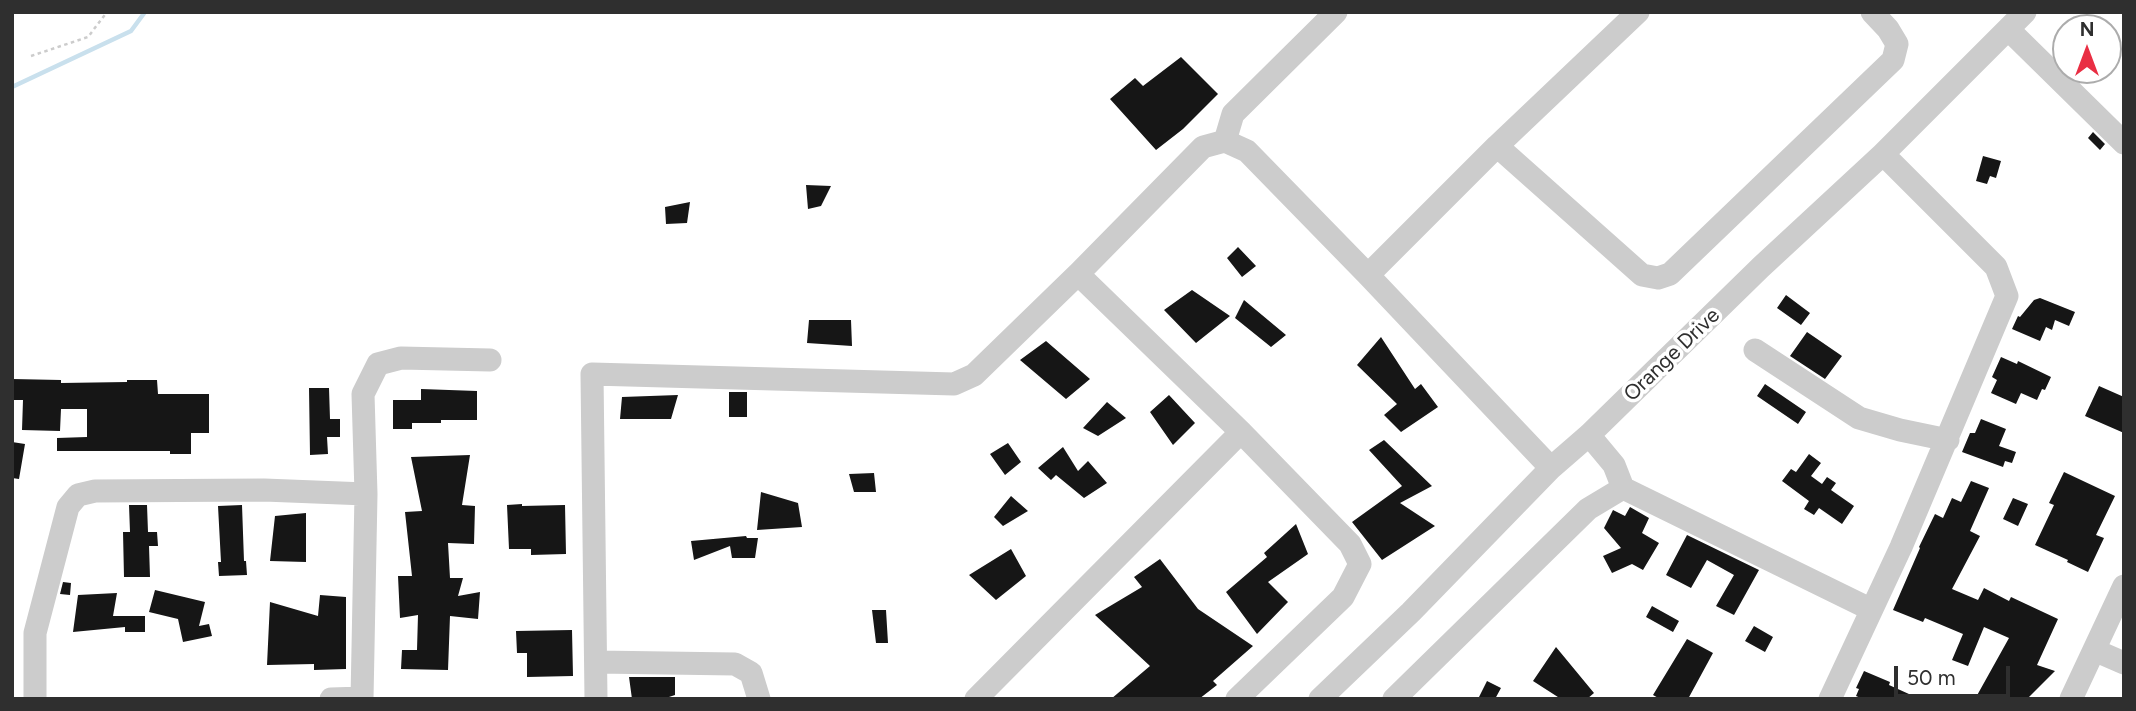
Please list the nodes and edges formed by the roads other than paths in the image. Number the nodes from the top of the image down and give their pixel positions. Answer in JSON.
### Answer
{"nodes":[{"id":1,"x":1336,"y":12,"type":"edge"},
{"id":2,"x":1638,"y":12,"type":"edge"},
{"id":3,"x":1872,"y":12,"type":"edge"},
{"id":4,"x":2025,"y":12,"type":"edge"},
{"id":5,"x":2009,"y":30,"type":"junction"},
{"id":6,"x":1225,"y":141,"type":"junction"},
{"id":7,"x":2124,"y":143,"type":"edge"},
{"id":8,"x":1497,"y":146,"type":"junction"},
{"id":9,"x":1883,"y":153,"type":"junction"},
{"id":10,"x":1078,"y":274,"type":"junction"},
{"id":11,"x":1368,"y":275,"type":"junction"},
{"id":12,"x":1755,"y":350,"type":"dead end"},
{"id":13,"x":490,"y":360,"type":"dead end"},
{"id":14,"x":1241,"y":432,"type":"junction"},
{"id":15,"x":1589,"y":435,"type":"junction"},
{"id":16,"x":1948,"y":440,"type":"junction"},
{"id":17,"x":1551,"y":468,"type":"junction"},
{"id":18,"x":1623,"y":488,"type":"junction"},
{"id":19,"x":366,"y":494,"type":"junction"},
{"id":20,"x":2124,"y":586,"type":"edge"},
{"id":21,"x":1870,"y":609,"type":"junction"},
{"id":22,"x":2094,"y":650,"type":"junction"},
{"id":23,"x":597,"y":662,"type":"junction"},
{"id":24,"x":2124,"y":663,"type":"edge"},
{"id":25,"x":35,"y":699,"type":"edge"},
{"id":26,"x":331,"y":699,"type":"edge"},
{"id":27,"x":362,"y":699,"type":"edge"},
{"id":28,"x":596,"y":699,"type":"edge"},
{"id":29,"x":759,"y":699,"type":"edge"},
{"id":30,"x":976,"y":699,"type":"edge"},
{"id":31,"x":1237,"y":699,"type":"edge"},
{"id":32,"x":1320,"y":699,"type":"edge"},
{"id":33,"x":1394,"y":699,"type":"edge"},
{"id":34,"x":1830,"y":699,"type":"edge"},
{"id":35,"x":2071,"y":699,"type":"edge"}],
"edges":[{"from":1,"to":6,"type":"street"},
{"from":2,"to":8,"type":"street"},
{"from":3,"to":8,"type":"street"},
{"from":4,"to":5,"type":"street","name":"Orange Drive"},
{"from":5,"to":7,"type":"street"},
{"from":5,"to":9,"type":"street","name":"Orange Drive"},
{"from":6,"to":10,"type":"street"},
{"from":6,"to":11,"type":"street"},
{"from":8,"to":11,"type":"street"},
{"from":9,"to":15,"type":"street","name":"Orange Drive"},
{"from":9,"to":16,"type":"street"},
{"from":10,"to":14,"type":"street"},
{"from":10,"to":23,"type":"street"},
{"from":11,"to":17,"type":"street"},
{"from":12,"to":16,"type":"street"},
{"from":13,"to":19,"type":"street"},
{"from":14,"to":30,"type":"street"},
{"from":14,"to":31,"type":"street"},
{"from":15,"to":17,"type":"street","name":"Orange Drive"},
{"from":15,"to":18,"type":"street"},
{"from":16,"to":21,"type":"street"},
{"from":17,"to":32,"type":"street","name":"Orange Drive"},
{"from":18,"to":21,"type":"street"},
{"from":18,"to":33,"type":"street"},
{"from":19,"to":25,"type":"street"},
{"from":19,"to":27,"type":"street"},
{"from":20,"to":22,"type":"street"},
{"from":21,"to":34,"type":"street"},
{"from":22,"to":24,"type":"street"},
{"from":22,"to":35,"type":"street"},
{"from":23,"to":28,"type":"street"},
{"from":23,"to":29,"type":"street"},
{"from":26,"to":27,"type":"street"}]}
